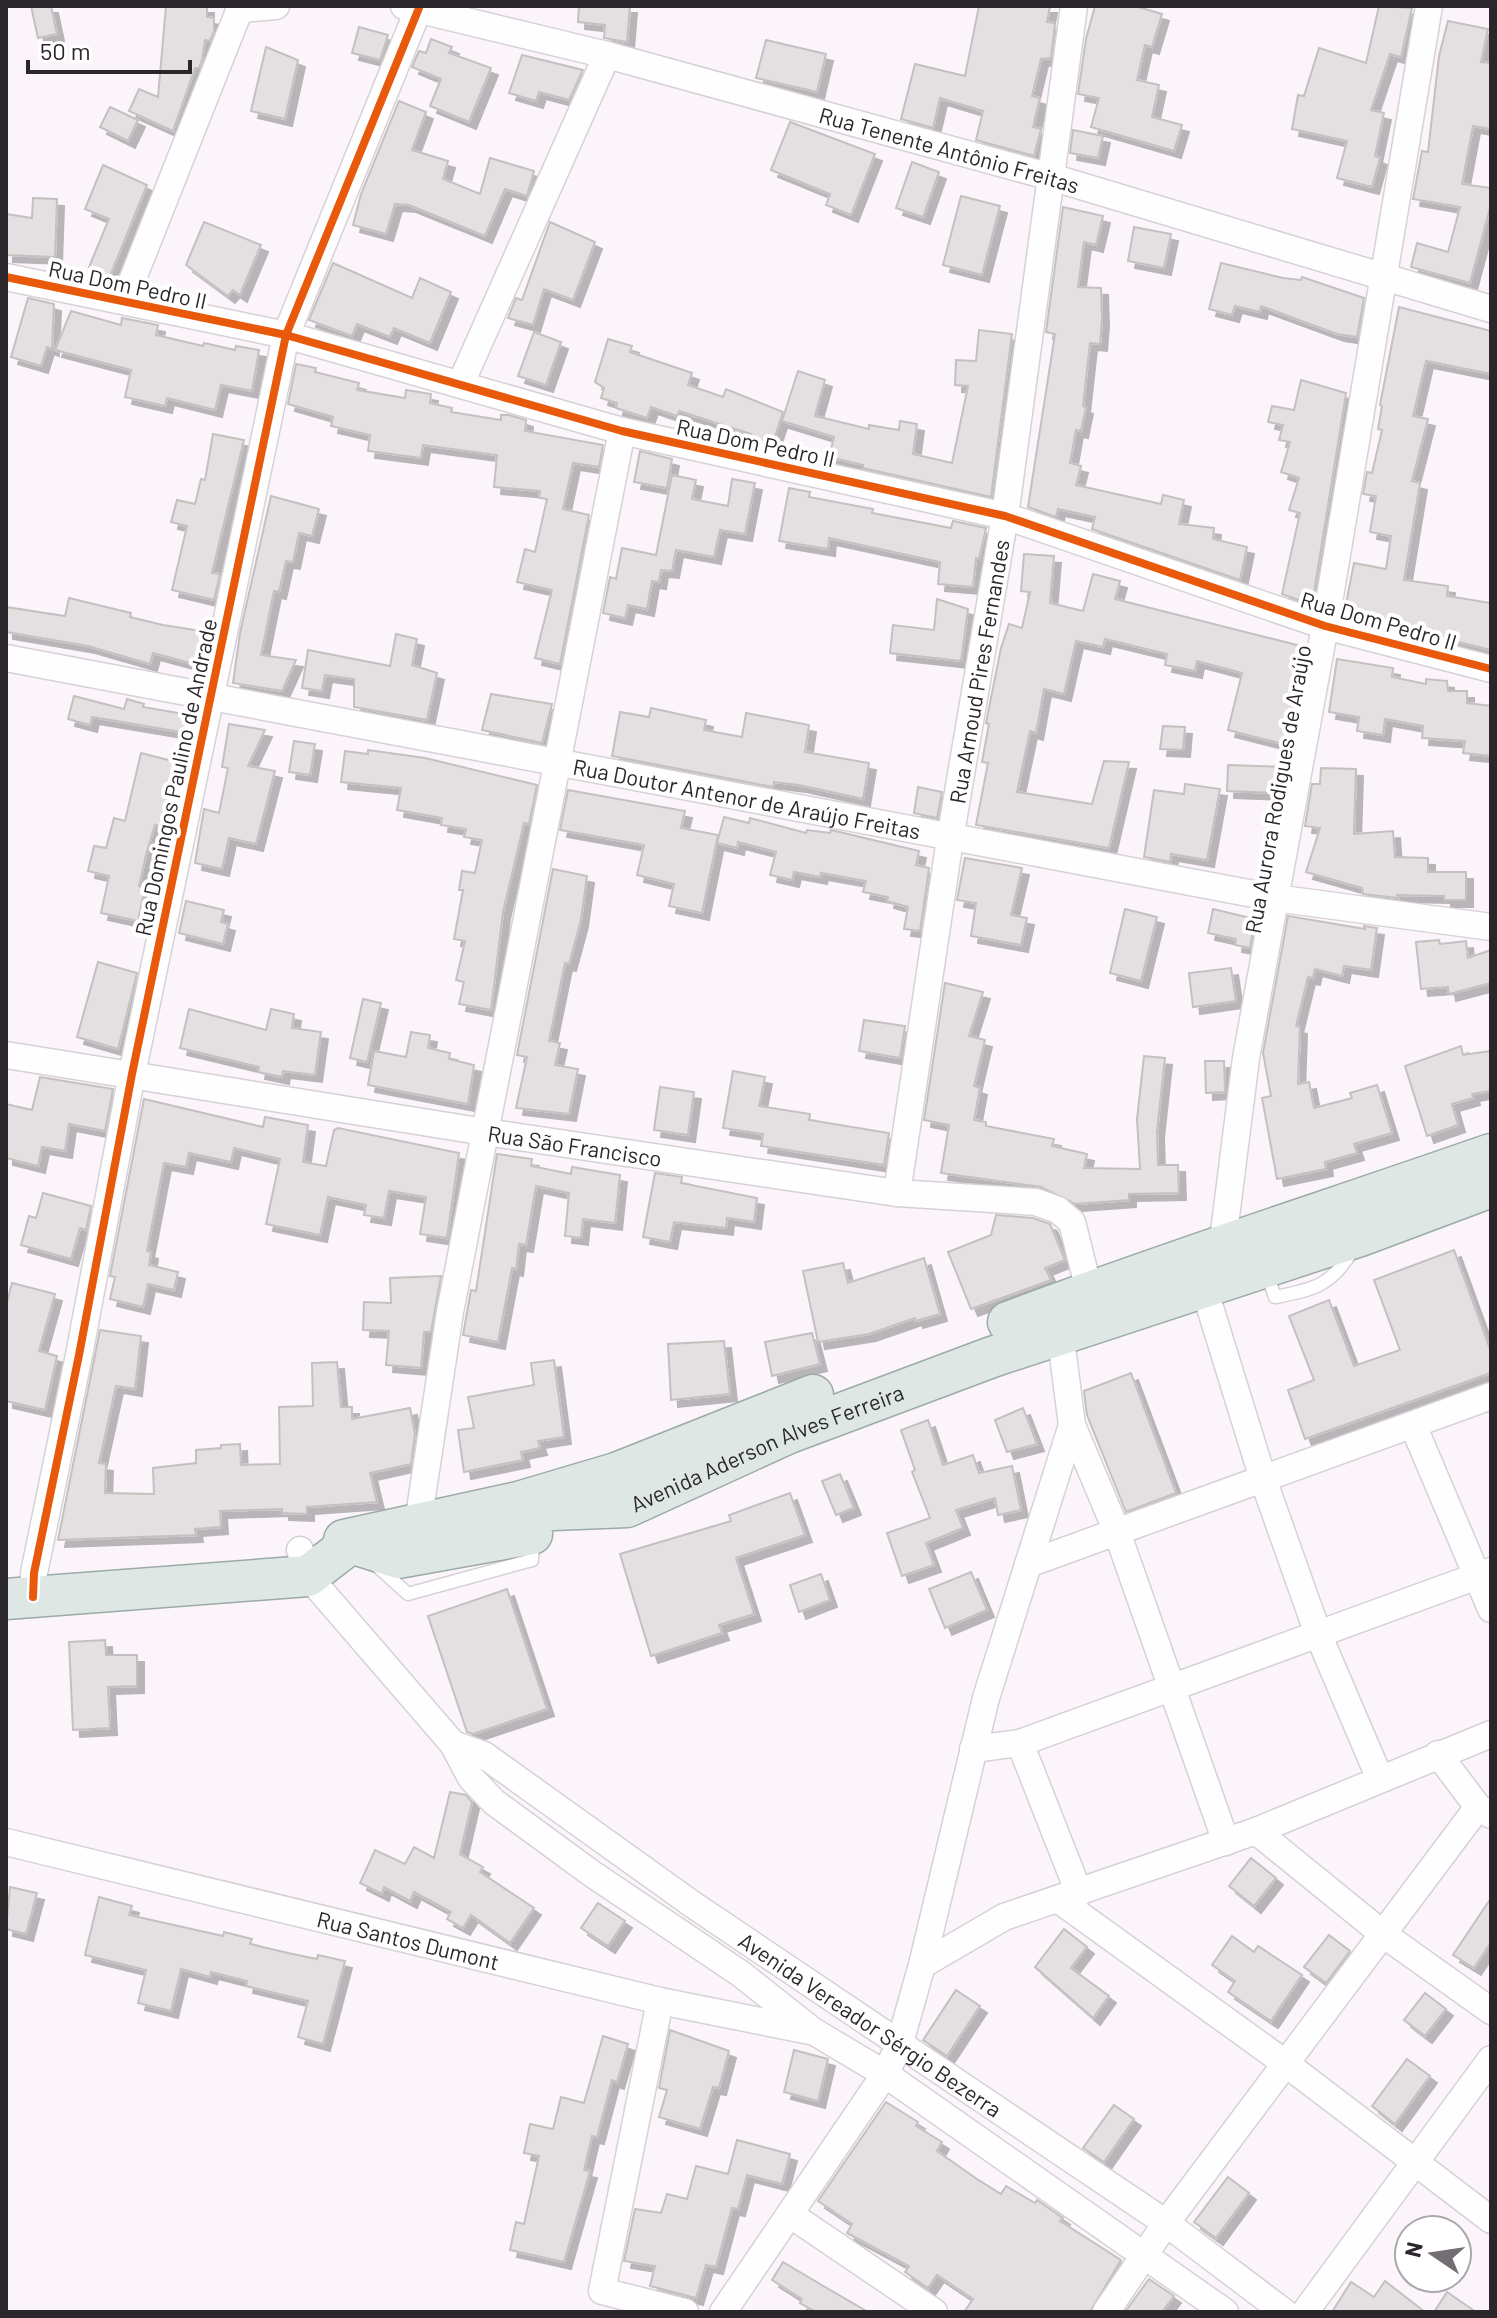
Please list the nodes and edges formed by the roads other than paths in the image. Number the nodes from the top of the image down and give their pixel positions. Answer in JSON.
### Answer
{"nodes":[{"id":1,"x":276,"y":6,"type":"edge"},
{"id":2,"x":1074,"y":6,"type":"edge"},
{"id":3,"x":1429,"y":6,"type":"edge"},
{"id":4,"x":410,"y":7,"type":"edge"},
{"id":5,"x":242,"y":8,"type":"edge"},
{"id":6,"x":607,"y":55,"type":"junction"},
{"id":7,"x":1051,"y":177,"type":"junction"},
{"id":8,"x":6,"y":277,"type":"edge"},
{"id":9,"x":1383,"y":278,"type":"junction"},
{"id":10,"x":124,"y":301,"type":"junction"},
{"id":11,"x":1491,"y":309,"type":"edge"},
{"id":12,"x":286,"y":335,"type":"junction"},
{"id":13,"x":461,"y":383,"type":"junction"},
{"id":14,"x":622,"y":431,"type":"junction"},
{"id":15,"x":1005,"y":516,"type":"junction"},
{"id":16,"x":1325,"y":626,"type":"junction"},
{"id":17,"x":6,"y":658,"type":"edge"},
{"id":18,"x":1491,"y":669,"type":"edge"},
{"id":19,"x":210,"y":697,"type":"junction"},
{"id":20,"x":557,"y":763,"type":"junction"},
{"id":21,"x":950,"y":839,"type":"junction"},
{"id":22,"x":1275,"y":898,"type":"junction"},
{"id":23,"x":1491,"y":927,"type":"edge"},
{"id":24,"x":6,"y":1055,"type":"edge"},
{"id":25,"x":132,"y":1074,"type":"junction"},
{"id":26,"x":485,"y":1132,"type":"junction"},
{"id":27,"x":1491,"y":1154,"type":"edge"},
{"id":28,"x":1491,"y":1187,"type":"edge"},
{"id":29,"x":897,"y":1193,"type":"junction"},
{"id":30,"x":1222,"y":1248,"type":"junction"},
{"id":31,"x":1203,"y":1285,"type":"junction"},
{"id":32,"x":1089,"y":1290,"type":"junction"},
{"id":33,"x":1060,"y":1332,"type":"junction"},
{"id":34,"x":1491,"y":1396,"type":"edge"},
{"id":35,"x":784,"y":1420,"type":"junction"},
{"id":36,"x":1072,"y":1425,"type":"junction"},
{"id":37,"x":1413,"y":1425,"type":"junction"},
{"id":38,"x":1263,"y":1479,"type":"junction"},
{"id":39,"x":418,"y":1523,"type":"junction"},
{"id":40,"x":1117,"y":1532,"type":"junction"},
{"id":41,"x":304,"y":1563,"type":"junction"},
{"id":42,"x":1028,"y":1564,"type":"junction"},
{"id":43,"x":1485,"y":1573,"type":"edge"},
{"id":44,"x":20,"y":1586,"type":"edge"},
{"id":45,"x":1491,"y":1609,"type":"edge"},
{"id":46,"x":1318,"y":1634,"type":"junction"},
{"id":47,"x":1171,"y":1688,"type":"junction"},
{"id":48,"x":1491,"y":1734,"type":"edge"},
{"id":49,"x":1020,"y":1743,"type":"junction"},
{"id":50,"x":453,"y":1744,"type":"junction"},
{"id":51,"x":973,"y":1749,"type":"junction"},
{"id":52,"x":1438,"y":1754,"type":"junction"},
{"id":53,"x":1380,"y":1779,"type":"junction"},
{"id":54,"x":1485,"y":1811,"type":"edge"},
{"id":55,"x":1256,"y":1831,"type":"junction"},
{"id":56,"x":6,"y":1842,"type":"edge"},
{"id":57,"x":1226,"y":1842,"type":"junction"},
{"id":58,"x":1069,"y":1897,"type":"junction"},
{"id":59,"x":1383,"y":1934,"type":"junction"},
{"id":60,"x":922,"y":1965,"type":"junction"},
{"id":61,"x":660,"y":2001,"type":"junction"},
{"id":62,"x":1491,"y":2011,"type":"edge"},
{"id":63,"x":813,"y":2031,"type":"junction"},
{"id":64,"x":899,"y":2046,"type":"junction"},
{"id":65,"x":1491,"y":2059,"type":"edge"},
{"id":66,"x":1285,"y":2063,"type":"junction"},
{"id":67,"x":885,"y":2074,"type":"junction"},
{"id":68,"x":1416,"y":2165,"type":"junction"},
{"id":69,"x":791,"y":2215,"type":"junction"},
{"id":70,"x":1491,"y":2220,"type":"edge"},
{"id":71,"x":1166,"y":2223,"type":"junction"},
{"id":72,"x":1144,"y":2255,"type":"junction"},
{"id":73,"x":685,"y":2312,"type":"edge"},
{"id":74,"x":723,"y":2312,"type":"edge"},
{"id":75,"x":934,"y":2312,"type":"edge"},
{"id":76,"x":1106,"y":2312,"type":"edge"},
{"id":77,"x":1225,"y":2312,"type":"edge"},
{"id":78,"x":1284,"y":2312,"type":"edge"},
{"id":79,"x":1305,"y":2312,"type":"edge"}],
"edges":[{"from":1,"to":5,"type":"street"},
{"from":2,"to":7,"type":"street","name":"Rua Arnoud Pires Fernandes"},
{"from":3,"to":9,"type":"street","name":"Rua Aurora Rodigues de Araújo"},
{"from":4,"to":6,"type":"street","name":"Rua Tenente Antônio Freitas"},
{"from":4,"to":12,"type":"street","name":"Rua Domingos Paulino de Andrade"},
{"from":5,"to":10,"type":"street"},
{"from":6,"to":7,"type":"street","name":"Rua Tenente Antônio Freitas"},
{"from":6,"to":13,"type":"street"},
{"from":7,"to":9,"type":"street","name":"Rua Tenente Antônio Freitas"},
{"from":7,"to":15,"type":"street","name":"Rua Arnoud Pires Fernandes"},
{"from":8,"to":10,"type":"street","name":"Rua Dom Pedro II"},
{"from":9,"to":11,"type":"street","name":"Rua Tenente Antônio Freitas"},
{"from":9,"to":16,"type":"street","name":"Rua Aurora Rodigues de Araújo"},
{"from":10,"to":12,"type":"street","name":"Rua Dom Pedro II"},
{"from":12,"to":13,"type":"street","name":"Rua Dom Pedro II"},
{"from":12,"to":19,"type":"street","name":"Rua Domingos Paulino de Andrade"},
{"from":13,"to":14,"type":"street","name":"Rua Dom Pedro II"},
{"from":14,"to":15,"type":"street","name":"Rua Dom Pedro II"},
{"from":14,"to":20,"type":"street"},
{"from":15,"to":16,"type":"street","name":"Rua Dom Pedro II"},
{"from":15,"to":21,"type":"street","name":"Rua Arnoud Pires Fernandes"},
{"from":16,"to":18,"type":"street","name":"Rua Dom Pedro II"},
{"from":16,"to":22,"type":"street","name":"Rua Aurora Rodigues de Araújo"},
{"from":17,"to":19,"type":"street","name":"Rua Doutor Antenor de Araújo Freitas"},
{"from":19,"to":20,"type":"street","name":"Rua Doutor Antenor de Araújo Freitas"},
{"from":19,"to":25,"type":"street","name":"Rua Domingos Paulino de Andrade"},
{"from":20,"to":21,"type":"street","name":"Rua Doutor Antenor de Araújo Freitas"},
{"from":20,"to":26,"type":"street"},
{"from":21,"to":22,"type":"street","name":"Rua Doutor Antenor de Araújo Freitas"},
{"from":21,"to":29,"type":"street","name":"Rua Arnoud Pires Fernandes"},
{"from":22,"to":23,"type":"street","name":"Rua Doutor Antenor de Araújo Freitas"},
{"from":22,"to":30,"type":"street","name":"Rua Aurora Rodigues de Araújo"},
{"from":24,"to":25,"type":"street","name":"Rua São Francisco"},
{"from":25,"to":26,"type":"street","name":"Rua São Francisco"},
{"from":25,"to":44,"type":"street","name":"Rua Domingos Paulino de Andrade"},
{"from":26,"to":29,"type":"street","name":"Rua São Francisco"},
{"from":26,"to":39,"type":"street"},
{"from":27,"to":30,"type":"main road","name":"Avenida Aderson Alves Ferreira"},
{"from":28,"to":31,"type":"main road","name":"Avenida Aderson Alves Ferreira"},
{"from":29,"to":32,"type":"street","name":"Rua São Francisco"},
{"from":30,"to":32,"type":"main road","name":"Avenida Aderson Alves Ferreira"},
{"from":31,"to":33,"type":"main road","name":"Avenida Aderson Alves Ferreira"},
{"from":31,"to":38,"type":"street"},
{"from":32,"to":35,"type":"main road","name":"Avenida Aderson Alves Ferreira"},
{"from":33,"to":35,"type":"main road","name":"Avenida Aderson Alves Ferreira"},
{"from":33,"to":36,"type":"street"},
{"from":34,"to":37,"type":"street"},
{"from":35,"to":39,"type":"main road","name":"Avenida Aderson Alves Ferreira"},
{"from":35,"to":41,"type":"main road","name":"Avenida Aderson Alves Ferreira"},
{"from":36,"to":40,"type":"street"},
{"from":36,"to":42,"type":"street"},
{"from":37,"to":38,"type":"street"},
{"from":37,"to":43,"type":"street"},
{"from":38,"to":40,"type":"street"},
{"from":38,"to":46,"type":"street"},
{"from":39,"to":41,"type":"main road","name":"Avenida Aderson Alves Ferreira"},
{"from":40,"to":42,"type":"street"},
{"from":40,"to":47,"type":"street"},
{"from":41,"to":44,"type":"main road","name":"Avenida Aderson Alves Ferreira"},
{"from":41,"to":50,"type":"street","name":"Avenida Vereador Sérgio Bezerra"},
{"from":42,"to":51,"type":"street"},
{"from":43,"to":45,"type":"street"},
{"from":43,"to":46,"type":"street"},
{"from":46,"to":47,"type":"street"},
{"from":46,"to":53,"type":"street"},
{"from":47,"to":49,"type":"street"},
{"from":47,"to":57,"type":"street"},
{"from":48,"to":52,"type":"street"},
{"from":49,"to":51,"type":"street"},
{"from":49,"to":58,"type":"street"},
{"from":50,"to":63,"type":"street","name":"Avenida Vereador Sérgio Bezerra"},
{"from":50,"to":64,"type":"street","name":"Avenida Vereador Sérgio Bezerra"},
{"from":51,"to":60,"type":"street"},
{"from":52,"to":53,"type":"street"},
{"from":52,"to":54,"type":"street"},
{"from":53,"to":55,"type":"street"},
{"from":54,"to":59,"type":"street"},
{"from":55,"to":57,"type":"street"},
{"from":55,"to":59,"type":"street"},
{"from":56,"to":61,"type":"street","name":"Rua Santos Dumont"},
{"from":57,"to":58,"type":"street"},
{"from":58,"to":60,"type":"street"},
{"from":58,"to":66,"type":"street"},
{"from":59,"to":62,"type":"street"},
{"from":59,"to":66,"type":"street"},
{"from":60,"to":64,"type":"street"},
{"from":61,"to":63,"type":"street","name":"Rua Santos Dumont"},
{"from":61,"to":73,"type":"street"},
{"from":63,"to":67,"type":"street","name":"Avenida Vereador Sérgio Bezerra"},
{"from":64,"to":67,"type":"street"},
{"from":64,"to":71,"type":"street","name":"Avenida Vereador Sérgio Bezerra"},
{"from":65,"to":68,"type":"street"},
{"from":66,"to":68,"type":"street"},
{"from":66,"to":71,"type":"street"},
{"from":67,"to":69,"type":"street"},
{"from":67,"to":72,"type":"street","name":"Avenida Vereador Sérgio Bezerra"},
{"from":68,"to":70,"type":"street"},
{"from":68,"to":79,"type":"street"},
{"from":69,"to":74,"type":"street"},
{"from":69,"to":75,"type":"street"},
{"from":71,"to":72,"type":"street"},
{"from":71,"to":78,"type":"street","name":"Avenida Vereador Sérgio Bezerra"},
{"from":72,"to":76,"type":"street"},
{"from":72,"to":77,"type":"street","name":"Avenida Vereador Sérgio Bezerra"}]}
